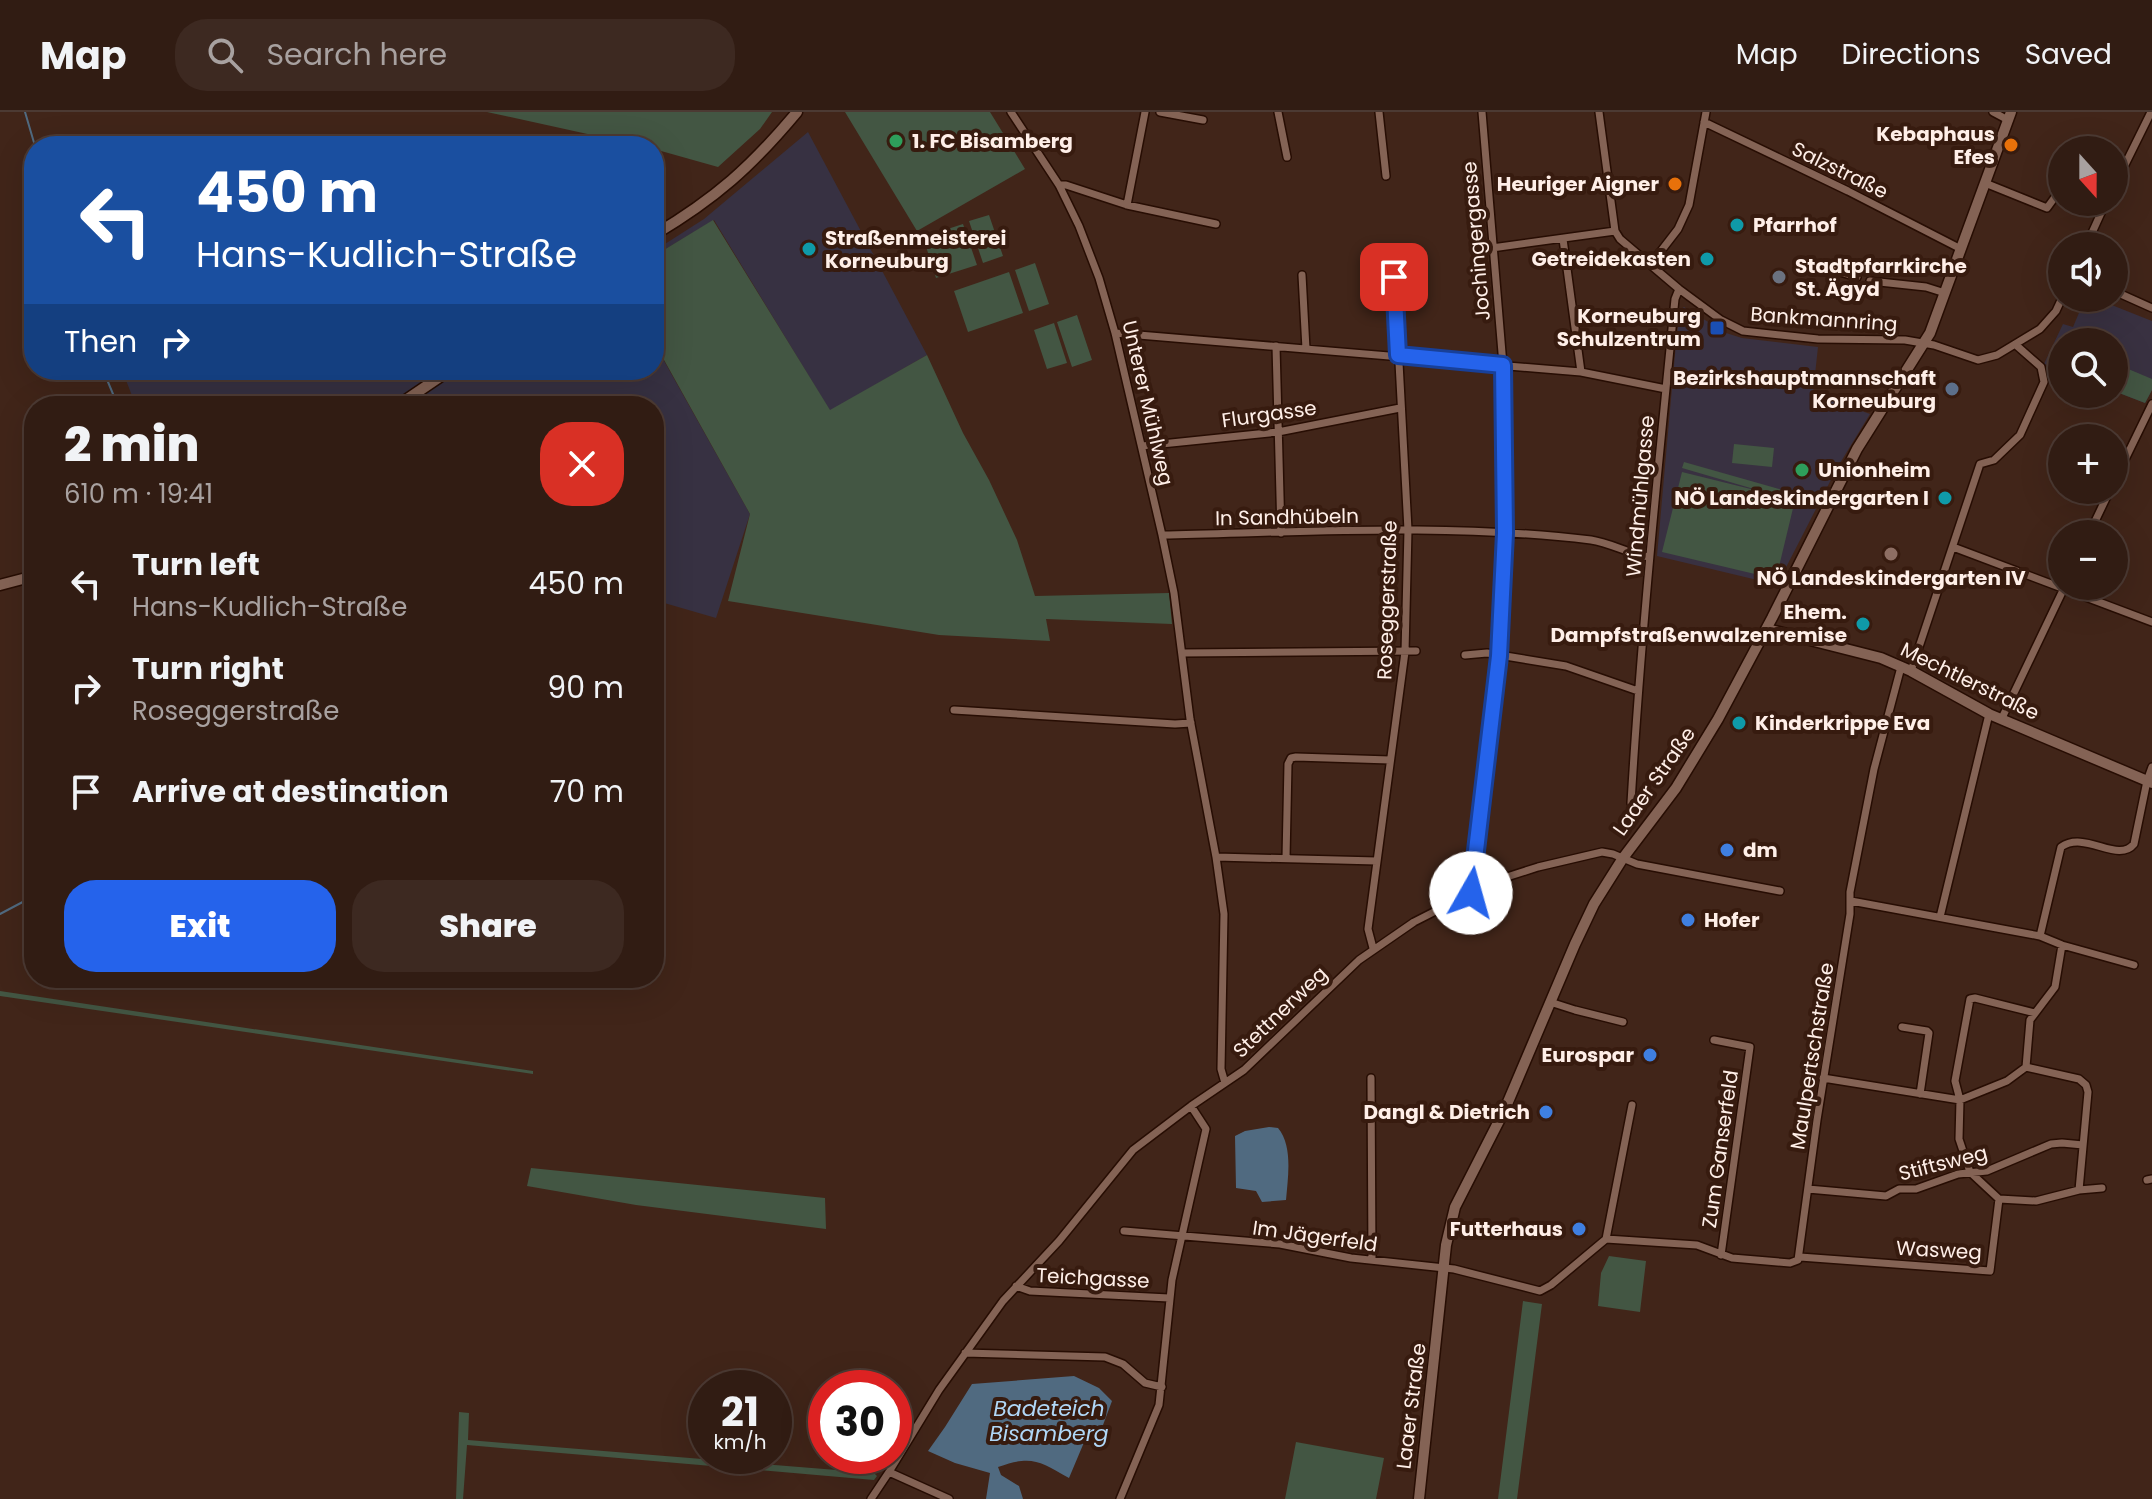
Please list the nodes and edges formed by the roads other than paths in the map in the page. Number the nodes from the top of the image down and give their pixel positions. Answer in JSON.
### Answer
{"nodes":[{"id":1,"x":797,"y":112,"type":"edge"},
{"id":2,"x":1011,"y":112,"type":"edge"},
{"id":3,"x":1145,"y":112,"type":"edge"},
{"id":4,"x":1160,"y":112,"type":"edge"},
{"id":5,"x":1278,"y":112,"type":"edge"},
{"id":6,"x":1379,"y":112,"type":"edge"},
{"id":7,"x":1482,"y":112,"type":"edge"},
{"id":8,"x":1599,"y":112,"type":"edge"},
{"id":9,"x":1706,"y":112,"type":"edge"},
{"id":10,"x":1993,"y":112,"type":"edge"},
{"id":11,"x":2151,"y":112,"type":"edge"},
{"id":12,"x":2010,"y":116,"type":"edge"},
{"id":13,"x":1203,"y":120,"type":"dead end"},
{"id":14,"x":1704,"y":122,"type":"junction"},
{"id":15,"x":1287,"y":157,"type":"dead end"},
{"id":16,"x":2128,"y":159,"type":"edge"},
{"id":17,"x":1386,"y":176,"type":"dead end"},
{"id":18,"x":1985,"y":183,"type":"junction"},
{"id":19,"x":1059,"y":185,"type":"junction"},
{"id":20,"x":1127,"y":205,"type":"junction"},
{"id":21,"x":2048,"y":207,"type":"edge"},
{"id":22,"x":1216,"y":224,"type":"dead end"},
{"id":23,"x":664,"y":228,"type":"edge"},
{"id":24,"x":1615,"y":231,"type":"junction"},
{"id":25,"x":1563,"y":239,"type":"junction"},
{"id":26,"x":1492,"y":248,"type":"junction"},
{"id":27,"x":1961,"y":249,"type":"junction"},
{"id":28,"x":1393,"y":251,"type":"dead end"},
{"id":29,"x":1651,"y":264,"type":"junction"},
{"id":30,"x":1826,"y":268,"type":"dead end"},
{"id":31,"x":1302,"y":275,"type":"dead end"},
{"id":32,"x":1857,"y":277,"type":"dead end"},
{"id":33,"x":1870,"y":281,"type":"dead end"},
{"id":34,"x":1679,"y":289,"type":"junction"},
{"id":35,"x":1945,"y":293,"type":"junction"},
{"id":36,"x":2128,"y":297,"type":"edge"},
{"id":37,"x":2152,"y":308,"type":"edge"},
{"id":38,"x":2053,"y":312,"type":"edge"},
{"id":39,"x":1115,"y":333,"type":"junction"},
{"id":40,"x":1924,"y":343,"type":"junction"},
{"id":41,"x":2016,"y":345,"type":"junction"},
{"id":42,"x":1276,"y":346,"type":"junction"},
{"id":43,"x":1306,"y":349,"type":"junction"},
{"id":44,"x":1398,"y":355,"type":"junction"},
{"id":45,"x":1503,"y":365,"type":"junction"},
{"id":46,"x":1581,"y":372,"type":"junction"},
{"id":47,"x":435,"y":380,"type":"edge"},
{"id":48,"x":1666,"y":389,"type":"junction"},
{"id":49,"x":412,"y":396,"type":"edge"},
{"id":50,"x":2152,"y":404,"type":"edge"},
{"id":51,"x":1400,"y":408,"type":"junction"},
{"id":52,"x":1278,"y":432,"type":"junction"},
{"id":53,"x":1142,"y":446,"type":"junction"},
{"id":54,"x":2128,"y":453,"type":"edge"},
{"id":55,"x":1408,"y":530,"type":"junction"},
{"id":56,"x":1281,"y":533,"type":"junction"},
{"id":57,"x":1505,"y":533,"type":"junction"},
{"id":58,"x":1162,"y":535,"type":"junction"},
{"id":59,"x":1953,"y":547,"type":"junction"},
{"id":60,"x":1649,"y":557,"type":"junction"},
{"id":61,"x":24,"y":579,"type":"edge"},
{"id":62,"x":2048,"y":581,"type":"edge"},
{"id":63,"x":0,"y":585,"type":"edge"},
{"id":64,"x":2058,"y":600,"type":"edge"},
{"id":65,"x":2097,"y":600,"type":"edge"},
{"id":66,"x":2152,"y":622,"type":"edge"},
{"id":67,"x":1767,"y":629,"type":"junction"},
{"id":68,"x":1416,"y":651,"type":"dead end"},
{"id":69,"x":1405,"y":652,"type":"junction"},
{"id":70,"x":1182,"y":653,"type":"junction"},
{"id":71,"x":1465,"y":655,"type":"dead end"},
{"id":72,"x":1499,"y":656,"type":"junction"},
{"id":73,"x":1906,"y":669,"type":"junction"},
{"id":74,"x":1638,"y":691,"type":"junction"},
{"id":75,"x":954,"y":710,"type":"dead end"},
{"id":76,"x":1989,"y":714,"type":"junction"},
{"id":77,"x":2002,"y":718,"type":"junction"},
{"id":78,"x":1191,"y":723,"type":"junction"},
{"id":79,"x":1390,"y":760,"type":"junction"},
{"id":80,"x":2152,"y":767,"type":"edge"},
{"id":81,"x":2149,"y":782,"type":"edge"},
{"id":82,"x":1631,"y":803,"type":"dead end"},
{"id":83,"x":1216,"y":857,"type":"junction"},
{"id":84,"x":1286,"y":858,"type":"junction"},
{"id":85,"x":1623,"y":858,"type":"junction"},
{"id":86,"x":1377,"y":861,"type":"junction"},
{"id":87,"x":1780,"y":891,"type":"dead end"},
{"id":88,"x":1471,"y":893,"type":"junction"},
{"id":89,"x":1851,"y":901,"type":"junction"},
{"id":90,"x":1940,"y":917,"type":"junction"},
{"id":91,"x":2040,"y":936,"type":"junction"},
{"id":92,"x":2062,"y":945,"type":"junction"},
{"id":93,"x":1373,"y":948,"type":"junction"},
{"id":94,"x":2134,"y":965,"type":"dead end"},
{"id":95,"x":1550,"y":1002,"type":"junction"},
{"id":96,"x":2035,"y":1013,"type":"junction"},
{"id":97,"x":1623,"y":1022,"type":"dead end"},
{"id":98,"x":1902,"y":1027,"type":"dead end"},
{"id":99,"x":1714,"y":1040,"type":"dead end"},
{"id":100,"x":2026,"y":1067,"type":"junction"},
{"id":101,"x":1371,"y":1078,"type":"dead end"},
{"id":102,"x":1823,"y":1078,"type":"junction"},
{"id":103,"x":1225,"y":1083,"type":"junction"},
{"id":104,"x":1920,"y":1094,"type":"junction"},
{"id":105,"x":1960,"y":1100,"type":"junction"},
{"id":106,"x":1632,"y":1105,"type":"dead end"},
{"id":107,"x":1191,"y":1106,"type":"junction"},
{"id":108,"x":2083,"y":1145,"type":"junction"},
{"id":109,"x":1970,"y":1172,"type":"junction"},
{"id":110,"x":2102,"y":1188,"type":"dead end"},
{"id":111,"x":1808,"y":1189,"type":"junction"},
{"id":112,"x":2079,"y":1190,"type":"junction"},
{"id":113,"x":1999,"y":1199,"type":"junction"},
{"id":114,"x":1124,"y":1231,"type":"dead end"},
{"id":115,"x":1182,"y":1236,"type":"junction"},
{"id":116,"x":1606,"y":1239,"type":"junction"},
{"id":117,"x":1721,"y":1255,"type":"junction"},
{"id":118,"x":1800,"y":1257,"type":"junction"},
{"id":119,"x":1372,"y":1260,"type":"junction"},
{"id":120,"x":1443,"y":1269,"type":"junction"},
{"id":121,"x":1016,"y":1286,"type":"junction"},
{"id":122,"x":1169,"y":1298,"type":"junction"},
{"id":123,"x":965,"y":1353,"type":"junction"},
{"id":124,"x":1162,"y":1387,"type":"junction"},
{"id":125,"x":912,"y":1434,"type":"edge"},
{"id":126,"x":888,"y":1474,"type":"edge"},
{"id":127,"x":893,"y":1474,"type":"edge"},
{"id":128,"x":871,"y":1499,"type":"edge"},
{"id":129,"x":949,"y":1499,"type":"edge"},
{"id":130,"x":1120,"y":1499,"type":"edge"},
{"id":131,"x":1419,"y":1499,"type":"edge"}],
"edges":[{"from":1,"to":23,"type":"street"},
{"from":2,"to":19,"type":"street","name":"Unterer Mühlweg"},
{"from":3,"to":20,"type":"street"},
{"from":4,"to":13,"type":"street"},
{"from":5,"to":15,"type":"street"},
{"from":6,"to":17,"type":"street"},
{"from":7,"to":26,"type":"street","name":"Jochingergasse"},
{"from":8,"to":24,"type":"street"},
{"from":9,"to":14,"type":"street"},
{"from":10,"to":12,"type":"street"},
{"from":11,"to":16,"type":"street"},
{"from":12,"to":18,"type":"street","name":"Laaer Straße"},
{"from":14,"to":27,"type":"street","name":"Salzstraße"},
{"from":14,"to":29,"type":"street"},
{"from":18,"to":21,"type":"street"},
{"from":18,"to":27,"type":"street","name":"Laaer Straße"},
{"from":19,"to":20,"type":"street"},
{"from":19,"to":39,"type":"street","name":"Unterer Mühlweg"},
{"from":20,"to":22,"type":"street"},
{"from":24,"to":25,"type":"street"},
{"from":24,"to":29,"type":"street","name":"Bankmannring"},
{"from":25,"to":26,"type":"street"},
{"from":25,"to":46,"type":"street"},
{"from":26,"to":45,"type":"street","name":"Jochingergasse"},
{"from":27,"to":35,"type":"street","name":"Laaer Straße"},
{"from":28,"to":44,"type":"street","name":"Roseggerstraße"},
{"from":29,"to":34,"type":"street","name":"Bankmannring"},
{"from":30,"to":32,"type":"street"},
{"from":31,"to":43,"type":"street"},
{"from":33,"to":35,"type":"street"},
{"from":34,"to":40,"type":"street","name":"Bankmannring"},
{"from":34,"to":48,"type":"street","name":"Windmühlgasse"},
{"from":35,"to":40,"type":"street","name":"Laaer Straße"},
{"from":36,"to":37,"type":"street"},
{"from":38,"to":41,"type":"street","name":"Bankmannring"},
{"from":39,"to":42,"type":"street"},
{"from":39,"to":53,"type":"street","name":"Unterer Mühlweg"},
{"from":40,"to":41,"type":"street","name":"Bankmannring"},
{"from":40,"to":67,"type":"street","name":"Laaer Straße"},
{"from":41,"to":59,"type":"street","name":"Maulpertschstraße"},
{"from":42,"to":43,"type":"street"},
{"from":42,"to":52,"type":"street"},
{"from":43,"to":44,"type":"street"},
{"from":44,"to":45,"type":"street"},
{"from":44,"to":51,"type":"street","name":"Roseggerstraße"},
{"from":45,"to":46,"type":"street"},
{"from":45,"to":57,"type":"street","name":"Jochingergasse"},
{"from":46,"to":48,"type":"street"},
{"from":47,"to":49,"type":"street"},
{"from":48,"to":60,"type":"street","name":"Windmühlgasse"},
{"from":50,"to":54,"type":"street"},
{"from":51,"to":52,"type":"street","name":"Flurgasse"},
{"from":51,"to":55,"type":"street","name":"Roseggerstraße"},
{"from":52,"to":53,"type":"street","name":"Flurgasse"},
{"from":52,"to":56,"type":"street"},
{"from":53,"to":58,"type":"street","name":"Unterer Mühlweg"},
{"from":55,"to":56,"type":"street","name":"In Sandhübeln"},
{"from":55,"to":57,"type":"street","name":"In Sandhübeln"},
{"from":55,"to":69,"type":"street","name":"Roseggerstraße"},
{"from":56,"to":58,"type":"street","name":"In Sandhübeln"},
{"from":57,"to":60,"type":"street","name":"In Sandhübeln"},
{"from":57,"to":72,"type":"street","name":"Jochingergasse"},
{"from":58,"to":70,"type":"street","name":"Unterer Mühlweg"},
{"from":59,"to":62,"type":"street"},
{"from":59,"to":73,"type":"street","name":"Maulpertschstraße"},
{"from":60,"to":74,"type":"street","name":"Windmühlgasse"},
{"from":61,"to":63,"type":"street"},
{"from":64,"to":77,"type":"street"},
{"from":65,"to":66,"type":"street"},
{"from":67,"to":73,"type":"street","name":"Mechtlerstraße"},
{"from":67,"to":85,"type":"street","name":"Laaer Straße"},
{"from":68,"to":69,"type":"street"},
{"from":69,"to":70,"type":"street"},
{"from":69,"to":79,"type":"street","name":"Roseggerstraße"},
{"from":70,"to":78,"type":"street","name":"Unterer Mühlweg"},
{"from":71,"to":72,"type":"street"},
{"from":72,"to":74,"type":"street"},
{"from":72,"to":88,"type":"street","name":"Jochingergasse"},
{"from":73,"to":76,"type":"street","name":"Mechtlerstraße"},
{"from":73,"to":89,"type":"street","name":"Maulpertschstraße"},
{"from":74,"to":82,"type":"street","name":"Windmühlgasse"},
{"from":75,"to":78,"type":"street"},
{"from":76,"to":77,"type":"street","name":"Mechtlerstraße"},
{"from":76,"to":90,"type":"street"},
{"from":77,"to":81,"type":"street","name":"Mechtlerstraße"},
{"from":78,"to":83,"type":"street","name":"Unterer Mühlweg"},
{"from":79,"to":84,"type":"street"},
{"from":79,"to":86,"type":"street","name":"Roseggerstraße"},
{"from":80,"to":81,"type":"street"},
{"from":81,"to":91,"type":"street"},
{"from":83,"to":84,"type":"street"},
{"from":83,"to":103,"type":"street","name":"Unterer Mühlweg"},
{"from":84,"to":86,"type":"street"},
{"from":85,"to":87,"type":"street","name":"Stettnerweg"},
{"from":85,"to":88,"type":"street","name":"Stettnerweg"},
{"from":85,"to":95,"type":"street","name":"Laaer Straße"},
{"from":86,"to":93,"type":"street","name":"Roseggerstraße"},
{"from":88,"to":93,"type":"street","name":"Stettnerweg"},
{"from":89,"to":90,"type":"street"},
{"from":89,"to":102,"type":"street","name":"Maulpertschstraße"},
{"from":90,"to":91,"type":"street"},
{"from":91,"to":92,"type":"street"},
{"from":92,"to":94,"type":"street"},
{"from":92,"to":96,"type":"street"},
{"from":93,"to":103,"type":"street","name":"Stettnerweg"},
{"from":95,"to":97,"type":"street"},
{"from":95,"to":120,"type":"street","name":"Laaer Straße"},
{"from":96,"to":100,"type":"street"},
{"from":96,"to":105,"type":"street"},
{"from":98,"to":104,"type":"street"},
{"from":99,"to":117,"type":"street","name":"Zum Ganserfeld"},
{"from":100,"to":105,"type":"street"},
{"from":100,"to":108,"type":"street"},
{"from":101,"to":119,"type":"street"},
{"from":102,"to":104,"type":"street"},
{"from":102,"to":111,"type":"street","name":"Maulpertschstraße"},
{"from":103,"to":107,"type":"street","name":"Stettnerweg"},
{"from":104,"to":105,"type":"street"},
{"from":105,"to":109,"type":"street"},
{"from":106,"to":116,"type":"street"},
{"from":107,"to":115,"type":"street"},
{"from":107,"to":121,"type":"street","name":"Stettnerweg"},
{"from":108,"to":109,"type":"street","name":"Stiftsweg"},
{"from":108,"to":112,"type":"street"},
{"from":109,"to":111,"type":"street","name":"Stiftsweg"},
{"from":109,"to":113,"type":"street"},
{"from":110,"to":112,"type":"street"},
{"from":111,"to":118,"type":"street","name":"Maulpertschstraße"},
{"from":112,"to":113,"type":"street"},
{"from":113,"to":118,"type":"street","name":"Wasweg"},
{"from":114,"to":115,"type":"street","name":"Im Jägerfeld"},
{"from":115,"to":119,"type":"street","name":"Im Jägerfeld"},
{"from":115,"to":122,"type":"street"},
{"from":116,"to":117,"type":"street"},
{"from":116,"to":120,"type":"street","name":"Im Jägerfeld"},
{"from":117,"to":118,"type":"street"},
{"from":119,"to":120,"type":"street","name":"Im Jägerfeld"},
{"from":120,"to":131,"type":"street","name":"Laaer Straße"},
{"from":121,"to":122,"type":"street","name":"Teichgasse"},
{"from":121,"to":123,"type":"street","name":"Stettnerweg"},
{"from":122,"to":124,"type":"street"},
{"from":123,"to":124,"type":"street"},
{"from":123,"to":125,"type":"street","name":"Stettnerweg"},
{"from":124,"to":130,"type":"street"},
{"from":126,"to":128,"type":"street","name":"Stettnerweg"},
{"from":127,"to":129,"type":"street"}]}
